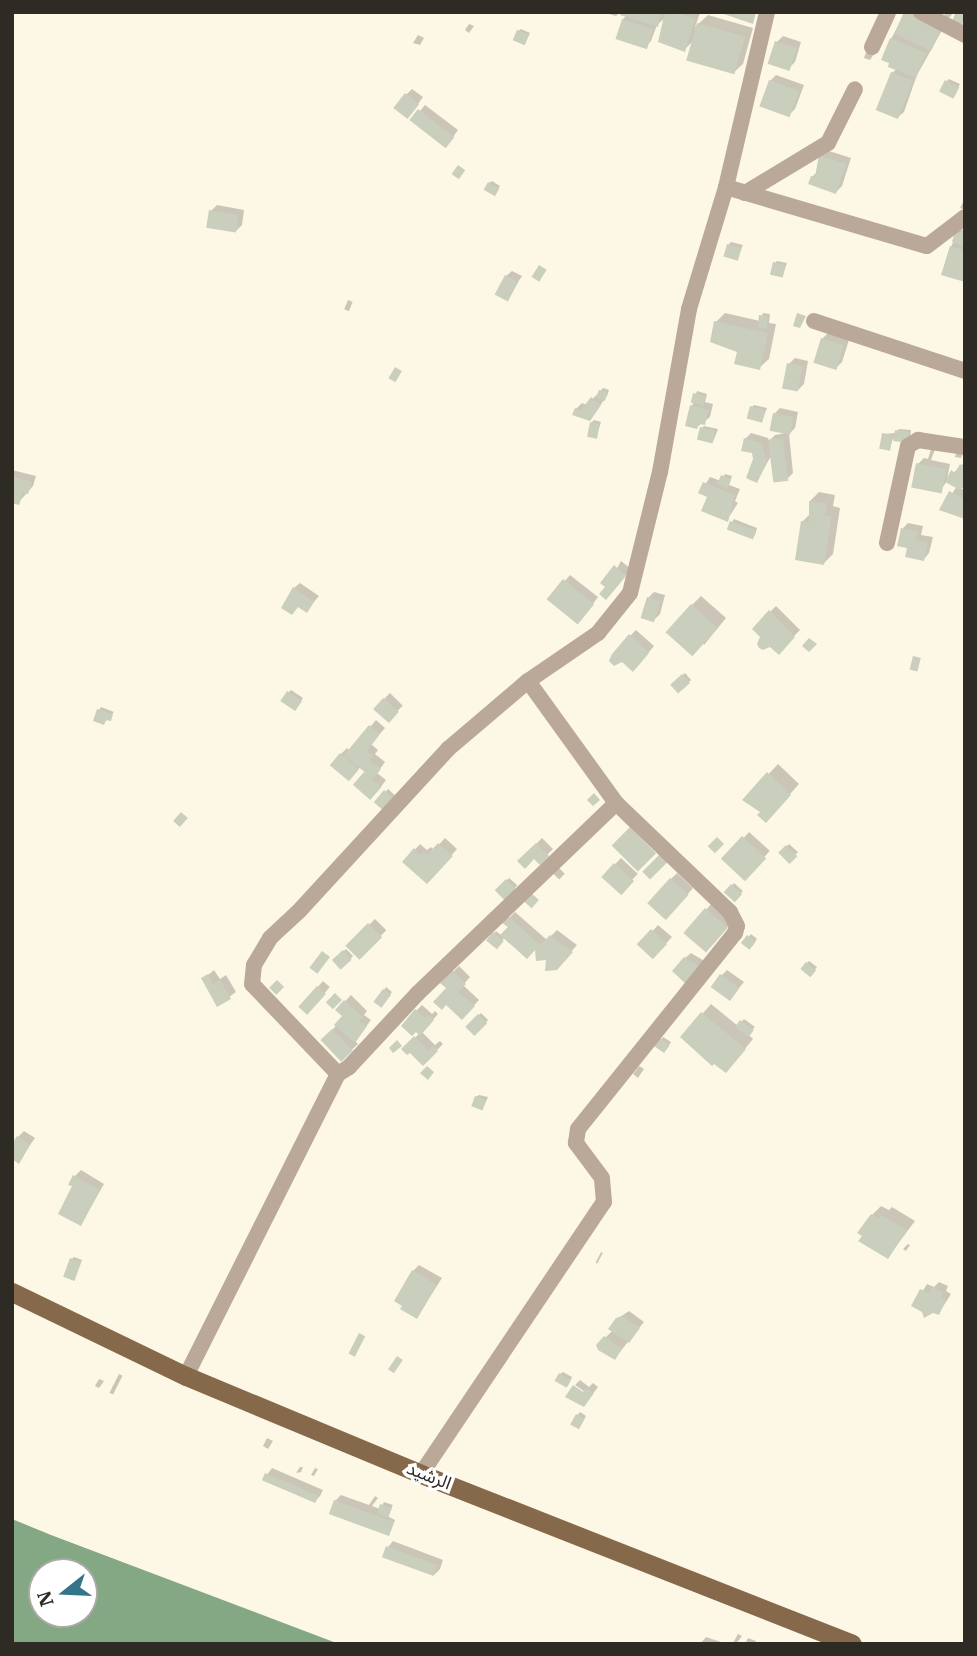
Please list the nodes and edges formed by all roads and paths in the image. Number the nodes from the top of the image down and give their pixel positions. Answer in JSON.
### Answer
{"nodes":[{"id":1,"x":767,"y":12,"type":"edge"},
{"id":2,"x":888,"y":12,"type":"edge"},
{"id":3,"x":921,"y":12,"type":"edge"},
{"id":4,"x":965,"y":35,"type":"edge"},
{"id":5,"x":872,"y":47,"type":"dead end"},
{"id":6,"x":855,"y":89,"type":"dead end"},
{"id":7,"x":726,"y":187,"type":"junction"},
{"id":8,"x":745,"y":192,"type":"junction"},
{"id":9,"x":965,"y":217,"type":"edge"},
{"id":10,"x":814,"y":321,"type":"dead end"},
{"id":11,"x":965,"y":372,"type":"edge"},
{"id":12,"x":965,"y":447,"type":"edge"},
{"id":13,"x":887,"y":543,"type":"dead end"},
{"id":14,"x":528,"y":681,"type":"junction"},
{"id":15,"x":616,"y":803,"type":"junction"},
{"id":16,"x":338,"y":1074,"type":"junction"},
{"id":17,"x":12,"y":1292,"type":"edge"},
{"id":18,"x":186,"y":1376,"type":"junction"},
{"id":19,"x":421,"y":1474,"type":"junction"},
{"id":20,"x":852,"y":1644,"type":"edge"}],
"edges":[{"from":1,"to":7,"type":"street"},
{"from":2,"to":5,"type":"street"},
{"from":3,"to":4,"type":"street"},
{"from":6,"to":8,"type":"street"},
{"from":7,"to":8,"type":"street"},
{"from":7,"to":14,"type":"street"},
{"from":8,"to":9,"type":"street"},
{"from":10,"to":11,"type":"street"},
{"from":12,"to":13,"type":"street"},
{"from":14,"to":15,"type":"street"},
{"from":14,"to":16,"type":"street"},
{"from":15,"to":16,"type":"street"},
{"from":15,"to":19,"type":"street"},
{"from":16,"to":18,"type":"street"},
{"from":17,"to":18,"type":"main road","name":"الرشيد"},
{"from":18,"to":19,"type":"main road","name":"الرشيد"},
{"from":19,"to":20,"type":"main road","name":"الرشيد"}]}
